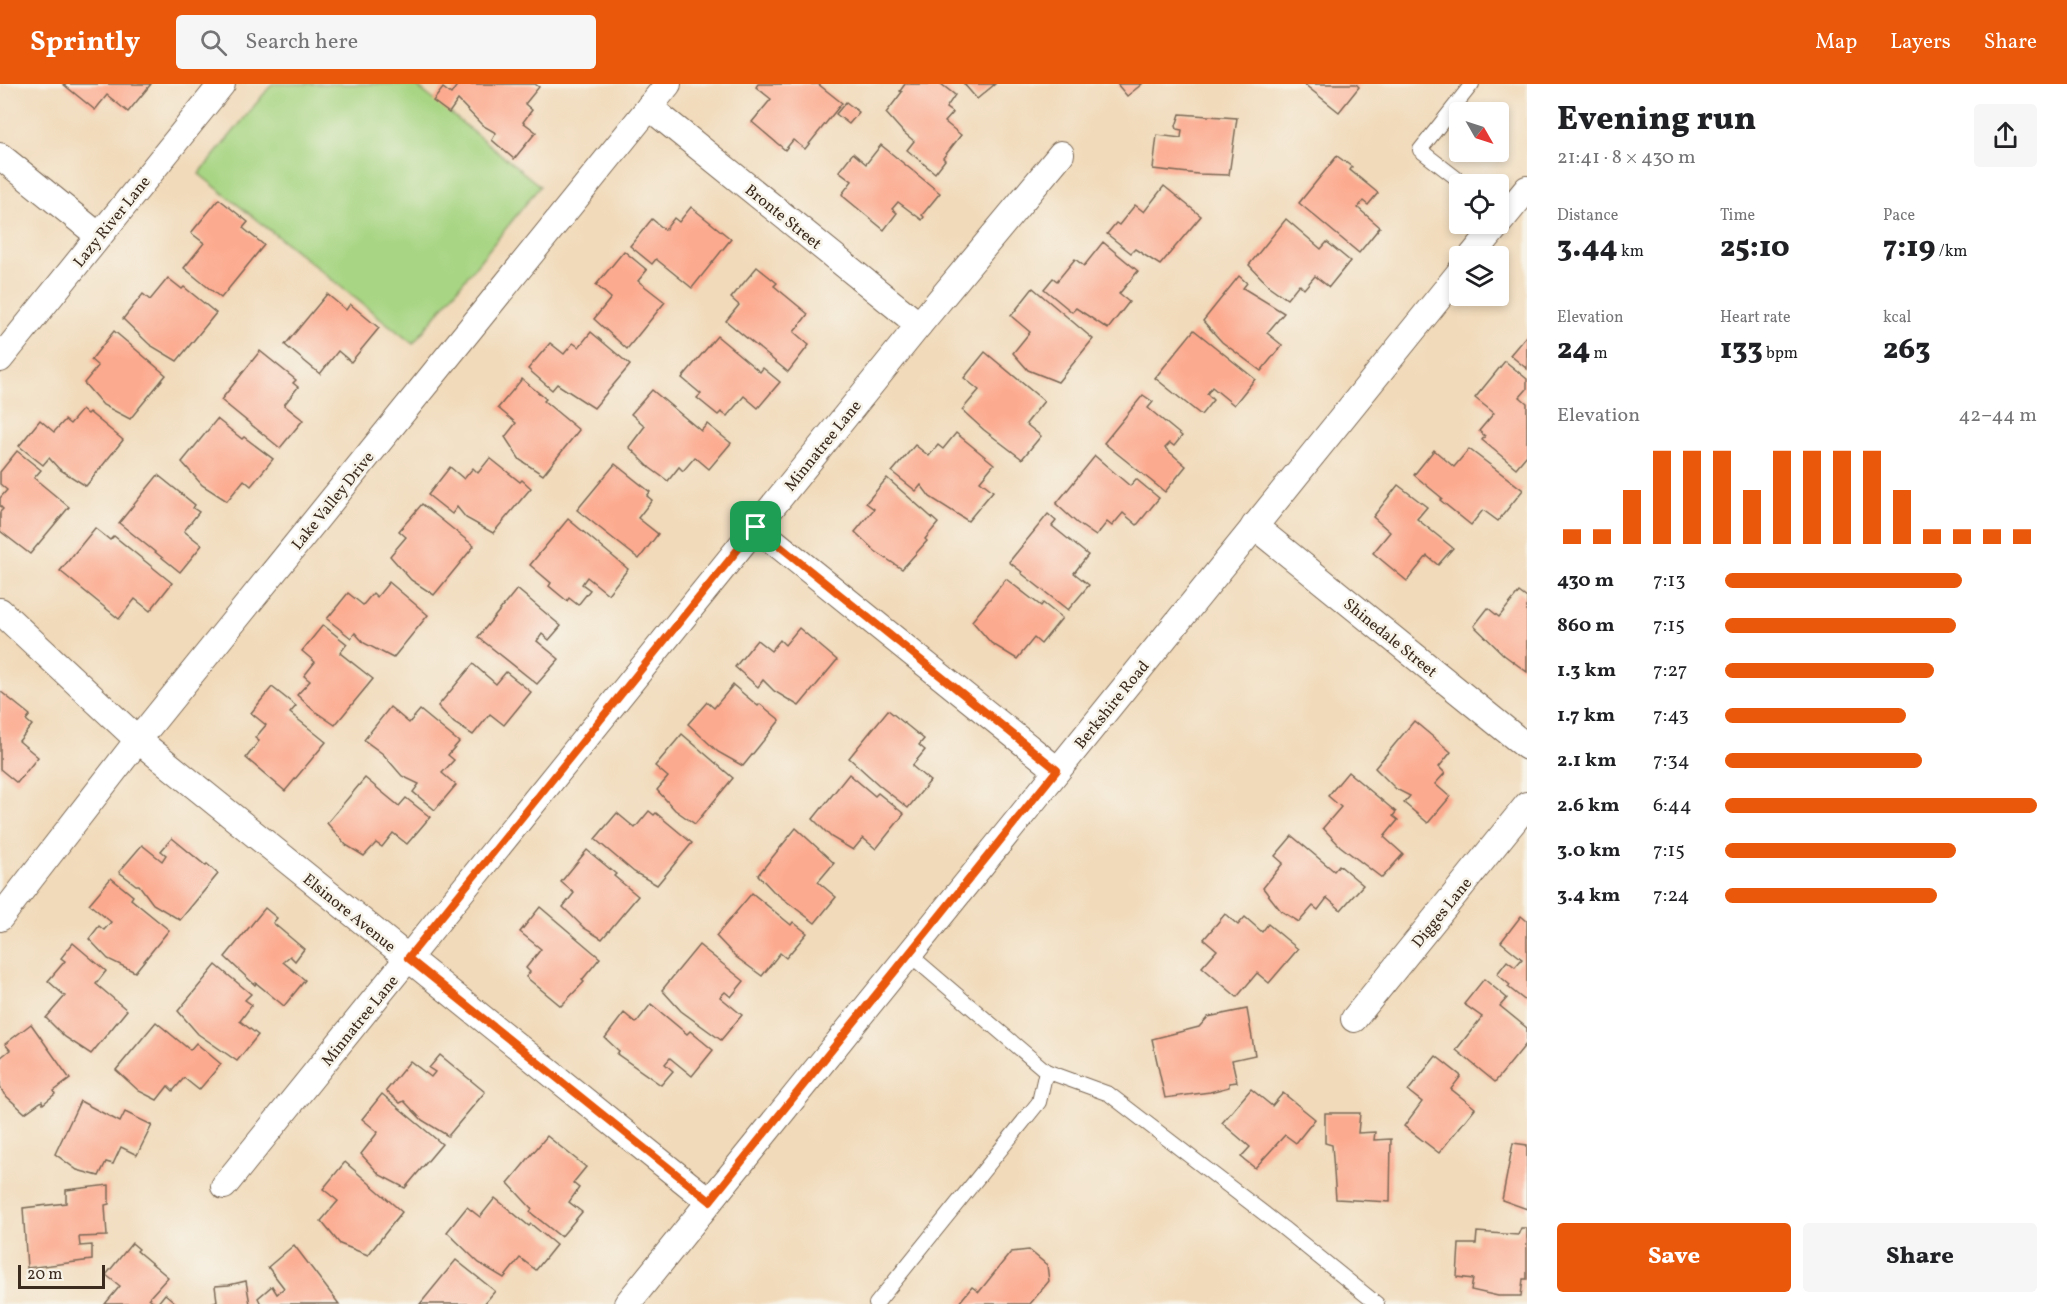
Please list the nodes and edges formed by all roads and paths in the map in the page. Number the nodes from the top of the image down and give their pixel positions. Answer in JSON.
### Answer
{"nodes":[{"id":1,"x":222,"y":84,"type":"edge"},
{"id":2,"x":668,"y":84,"type":"edge"},
{"id":3,"x":1472,"y":84,"type":"edge"},
{"id":4,"x":650,"y":107,"type":"junction"},
{"id":5,"x":1061,"y":154,"type":"dead end"},
{"id":6,"x":0,"y":156,"type":"edge"},
{"id":7,"x":1451,"y":174,"type":"edge"},
{"id":8,"x":1527,"y":189,"type":"edge"},
{"id":9,"x":1509,"y":207,"type":"edge"},
{"id":10,"x":99,"y":236,"type":"junction"},
{"id":11,"x":1449,"y":286,"type":"edge"},
{"id":12,"x":919,"y":325,"type":"junction"},
{"id":13,"x":0,"y":358,"type":"edge"},
{"id":14,"x":1254,"y":526,"type":"junction"},
{"id":15,"x":756,"y":527,"type":"junction"},
{"id":16,"x":0,"y":611,"type":"edge"},
{"id":17,"x":138,"y":740,"type":"junction"},
{"id":18,"x":1527,"y":747,"type":"edge"},
{"id":19,"x":1057,"y":770,"type":"junction"},
{"id":20,"x":1527,"y":805,"type":"edge"},
{"id":21,"x":0,"y":918,"type":"edge"},
{"id":22,"x":909,"y":954,"type":"junction"},
{"id":23,"x":408,"y":958,"type":"junction"},
{"id":24,"x":1354,"y":1019,"type":"dead end"},
{"id":25,"x":1046,"y":1071,"type":"junction"},
{"id":26,"x":224,"y":1186,"type":"dead end"},
{"id":27,"x":710,"y":1201,"type":"junction"},
{"id":28,"x":627,"y":1304,"type":"edge"},
{"id":29,"x":876,"y":1304,"type":"edge"},
{"id":30,"x":1377,"y":1304,"type":"edge"}],
"edges":[{"from":1,"to":10,"type":"street","name":"Lazy River Lane"},
{"from":2,"to":4,"type":"street","name":"Lake Valley Drive"},
{"from":3,"to":7,"type":"lane"},
{"from":4,"to":12,"type":"street","name":"Bronte Street"},
{"from":4,"to":17,"type":"street","name":"Lake Valley Drive"},
{"from":5,"to":12,"type":"street","name":"Minnatree Lane"},
{"from":6,"to":10,"type":"street"},
{"from":8,"to":9,"type":"street"},
{"from":10,"to":13,"type":"street","name":"Lazy River Lane"},
{"from":11,"to":14,"type":"street","name":"Berkshire Road"},
{"from":12,"to":15,"type":"street","name":"Minnatree Lane"},
{"from":14,"to":18,"type":"street","name":"Shinedale Street"},
{"from":14,"to":19,"type":"street","name":"Berkshire Road"},
{"from":15,"to":19,"type":"street"},
{"from":15,"to":23,"type":"street","name":"Minnatree Lane"},
{"from":16,"to":17,"type":"street","name":"Elsinore Avenue"},
{"from":17,"to":21,"type":"street","name":"Lake Valley Drive"},
{"from":17,"to":23,"type":"street","name":"Elsinore Avenue"},
{"from":19,"to":22,"type":"street","name":"Berkshire Road"},
{"from":20,"to":24,"type":"street","name":"Digges Lane"},
{"from":22,"to":25,"type":"lane"},
{"from":22,"to":27,"type":"street","name":"Berkshire Road"},
{"from":23,"to":26,"type":"street","name":"Minnatree Lane"},
{"from":23,"to":27,"type":"street","name":"Elsinore Avenue"},
{"from":25,"to":29,"type":"lane"},
{"from":25,"to":30,"type":"lane"},
{"from":27,"to":28,"type":"street","name":"Berkshire Road"}]}
